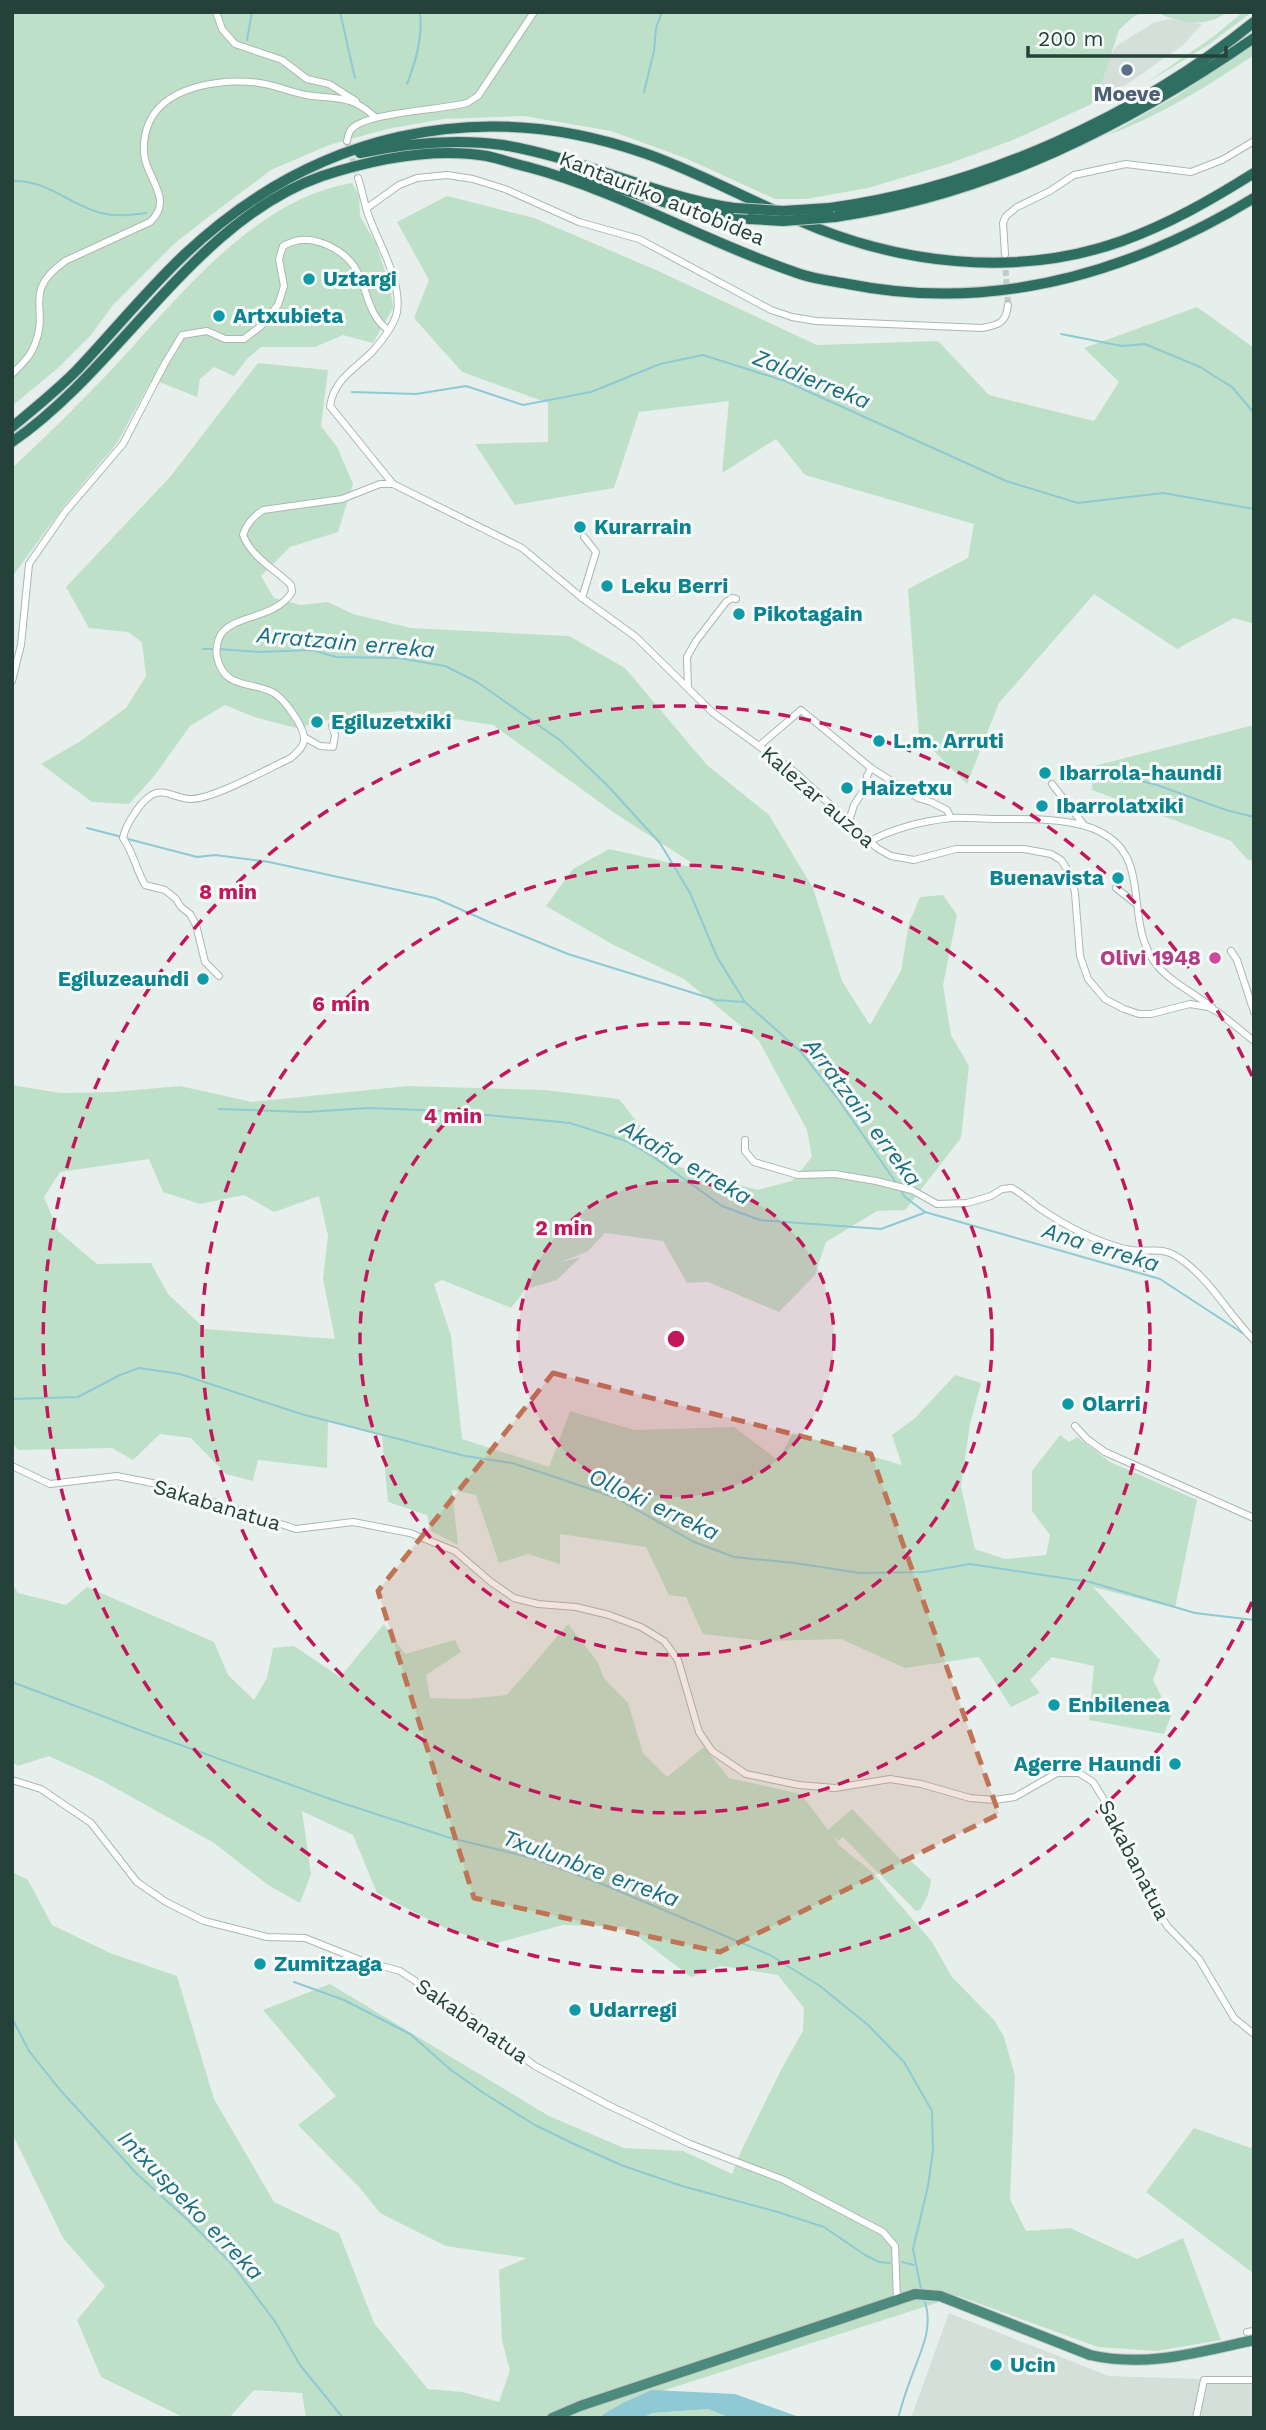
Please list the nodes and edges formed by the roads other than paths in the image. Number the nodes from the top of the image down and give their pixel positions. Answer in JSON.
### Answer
{"nodes":[{"id":1,"x":216,"y":12,"type":"edge"},
{"id":2,"x":534,"y":12,"type":"edge"},
{"id":3,"x":1254,"y":22,"type":"edge"},
{"id":4,"x":1254,"y":38,"type":"edge"},
{"id":5,"x":357,"y":102,"type":"junction"},
{"id":6,"x":375,"y":117,"type":"junction"},
{"id":7,"x":347,"y":141,"type":"dead end"},
{"id":8,"x":1254,"y":141,"type":"edge"},
{"id":9,"x":487,"y":156,"type":"junction"},
{"id":10,"x":316,"y":164,"type":"junction"},
{"id":11,"x":1254,"y":173,"type":"edge"},
{"id":12,"x":358,"y":178,"type":"tunnel mouth"},
{"id":13,"x":1254,"y":198,"type":"edge"},
{"id":14,"x":367,"y":208,"type":"junction"},
{"id":15,"x":833,"y":213,"type":"junction"},
{"id":16,"x":1005,"y":254,"type":"tunnel mouth"},
{"id":17,"x":1008,"y":305,"type":"dead end"},
{"id":18,"x":388,"y":330,"type":"junction"},
{"id":19,"x":12,"y":374,"type":"edge"},
{"id":20,"x":12,"y":427,"type":"edge"},
{"id":21,"x":12,"y":442,"type":"edge"},
{"id":22,"x":393,"y":484,"type":"junction"},
{"id":23,"x":584,"y":537,"type":"dead end"},
{"id":24,"x":582,"y":598,"type":"junction"},
{"id":25,"x":736,"y":599,"type":"dead end"},
{"id":26,"x":12,"y":681,"type":"edge"},
{"id":27,"x":688,"y":688,"type":"junction"},
{"id":28,"x":332,"y":726,"type":"dead end"},
{"id":29,"x":304,"y":737,"type":"junction"},
{"id":30,"x":759,"y":746,"type":"junction"},
{"id":31,"x":871,"y":768,"type":"junction"},
{"id":32,"x":1052,"y":785,"type":"dead end"},
{"id":33,"x":951,"y":818,"type":"junction"},
{"id":34,"x":849,"y":821,"type":"junction"},
{"id":35,"x":1084,"y":825,"type":"junction"},
{"id":36,"x":870,"y":841,"type":"junction"},
{"id":37,"x":1116,"y":888,"type":"dead end"},
{"id":38,"x":1136,"y":905,"type":"junction"},
{"id":39,"x":1231,"y":951,"type":"dead end"},
{"id":40,"x":219,"y":976,"type":"dead end"},
{"id":41,"x":1218,"y":1012,"type":"junction"},
{"id":42,"x":1254,"y":1013,"type":"edge"},
{"id":43,"x":1254,"y":1030,"type":"edge"},
{"id":44,"x":1246,"y":1034,"type":"junction"},
{"id":45,"x":1254,"y":1041,"type":"edge"},
{"id":46,"x":745,"y":1140,"type":"dead end"},
{"id":47,"x":1254,"y":1340,"type":"edge"},
{"id":48,"x":1075,"y":1426,"type":"dead end"},
{"id":49,"x":12,"y":1466,"type":"edge"},
{"id":50,"x":1254,"y":1518,"type":"edge"},
{"id":51,"x":12,"y":1780,"type":"edge"},
{"id":52,"x":1254,"y":2034,"type":"edge"},
{"id":53,"x":897,"y":2299,"type":"junction"},
{"id":54,"x":1252,"y":2334,"type":"edge"},
{"id":55,"x":1254,"y":2380,"type":"edge"},
{"id":56,"x":552,"y":2418,"type":"edge"},
{"id":57,"x":1196,"y":2418,"type":"edge"}],
"edges":[{"from":1,"to":5,"type":"street"},
{"from":2,"to":6,"type":"street"},
{"from":3,"to":15,"type":"highway"},
{"from":4,"to":15,"type":"highway"},
{"from":5,"to":6,"type":"street"},
{"from":5,"to":19,"type":"street"},
{"from":6,"to":7,"type":"street"},
{"from":8,"to":16,"type":"street"},
{"from":9,"to":13,"type":"highway","name":"Kantauriko autobidea"},
{"from":9,"to":15,"type":"highway","bridge":true},
{"from":9,"to":21,"type":"highway","name":"Kantauriko autobidea"},
{"from":10,"to":11,"type":"highway","name":"Kantauriko autobidea"},
{"from":10,"to":15,"type":"highway","bridge":true},
{"from":10,"to":20,"type":"highway","name":"Kantauriko autobidea"},
{"from":12,"to":14,"type":"street","name":"Kalezar auzoa"},
{"from":14,"to":17,"type":"street"},
{"from":14,"to":18,"type":"street","name":"Kalezar auzoa"},
{"from":18,"to":22,"type":"street","name":"Kalezar auzoa"},
{"from":18,"to":26,"type":"street"},
{"from":22,"to":24,"type":"street","name":"Kalezar auzoa"},
{"from":22,"to":29,"type":"street"},
{"from":23,"to":24,"type":"street"},
{"from":24,"to":27,"type":"street","name":"Kalezar auzoa"},
{"from":25,"to":27,"type":"street"},
{"from":27,"to":30,"type":"street","name":"Kalezar auzoa"},
{"from":28,"to":29,"type":"street"},
{"from":29,"to":40,"type":"street"},
{"from":30,"to":31,"type":"street"},
{"from":30,"to":34,"type":"street","name":"Kalezar auzoa"},
{"from":31,"to":33,"type":"street"},
{"from":31,"to":34,"type":"street"},
{"from":32,"to":35,"type":"street"},
{"from":33,"to":35,"type":"street"},
{"from":33,"to":36,"type":"street"},
{"from":34,"to":36,"type":"street","name":"Kalezar auzoa"},
{"from":35,"to":38,"type":"street"},
{"from":36,"to":41,"type":"street","name":"Kalezar auzoa"},
{"from":37,"to":38,"type":"street"},
{"from":38,"to":41,"type":"street"},
{"from":39,"to":42,"type":"street"},
{"from":41,"to":44,"type":"street","name":"Kalezar auzoa"},
{"from":43,"to":44,"type":"street"},
{"from":44,"to":45,"type":"street","name":"Kalezar auzoa"},
{"from":46,"to":47,"type":"street"},
{"from":48,"to":50,"type":"street"},
{"from":49,"to":52,"type":"street","name":"Sakabanatua"},
{"from":51,"to":53,"type":"street","name":"Sakabanatua"},
{"from":53,"to":54,"type":"highway"},
{"from":53,"to":56,"type":"highway"},
{"from":55,"to":57,"type":"street"}]}
